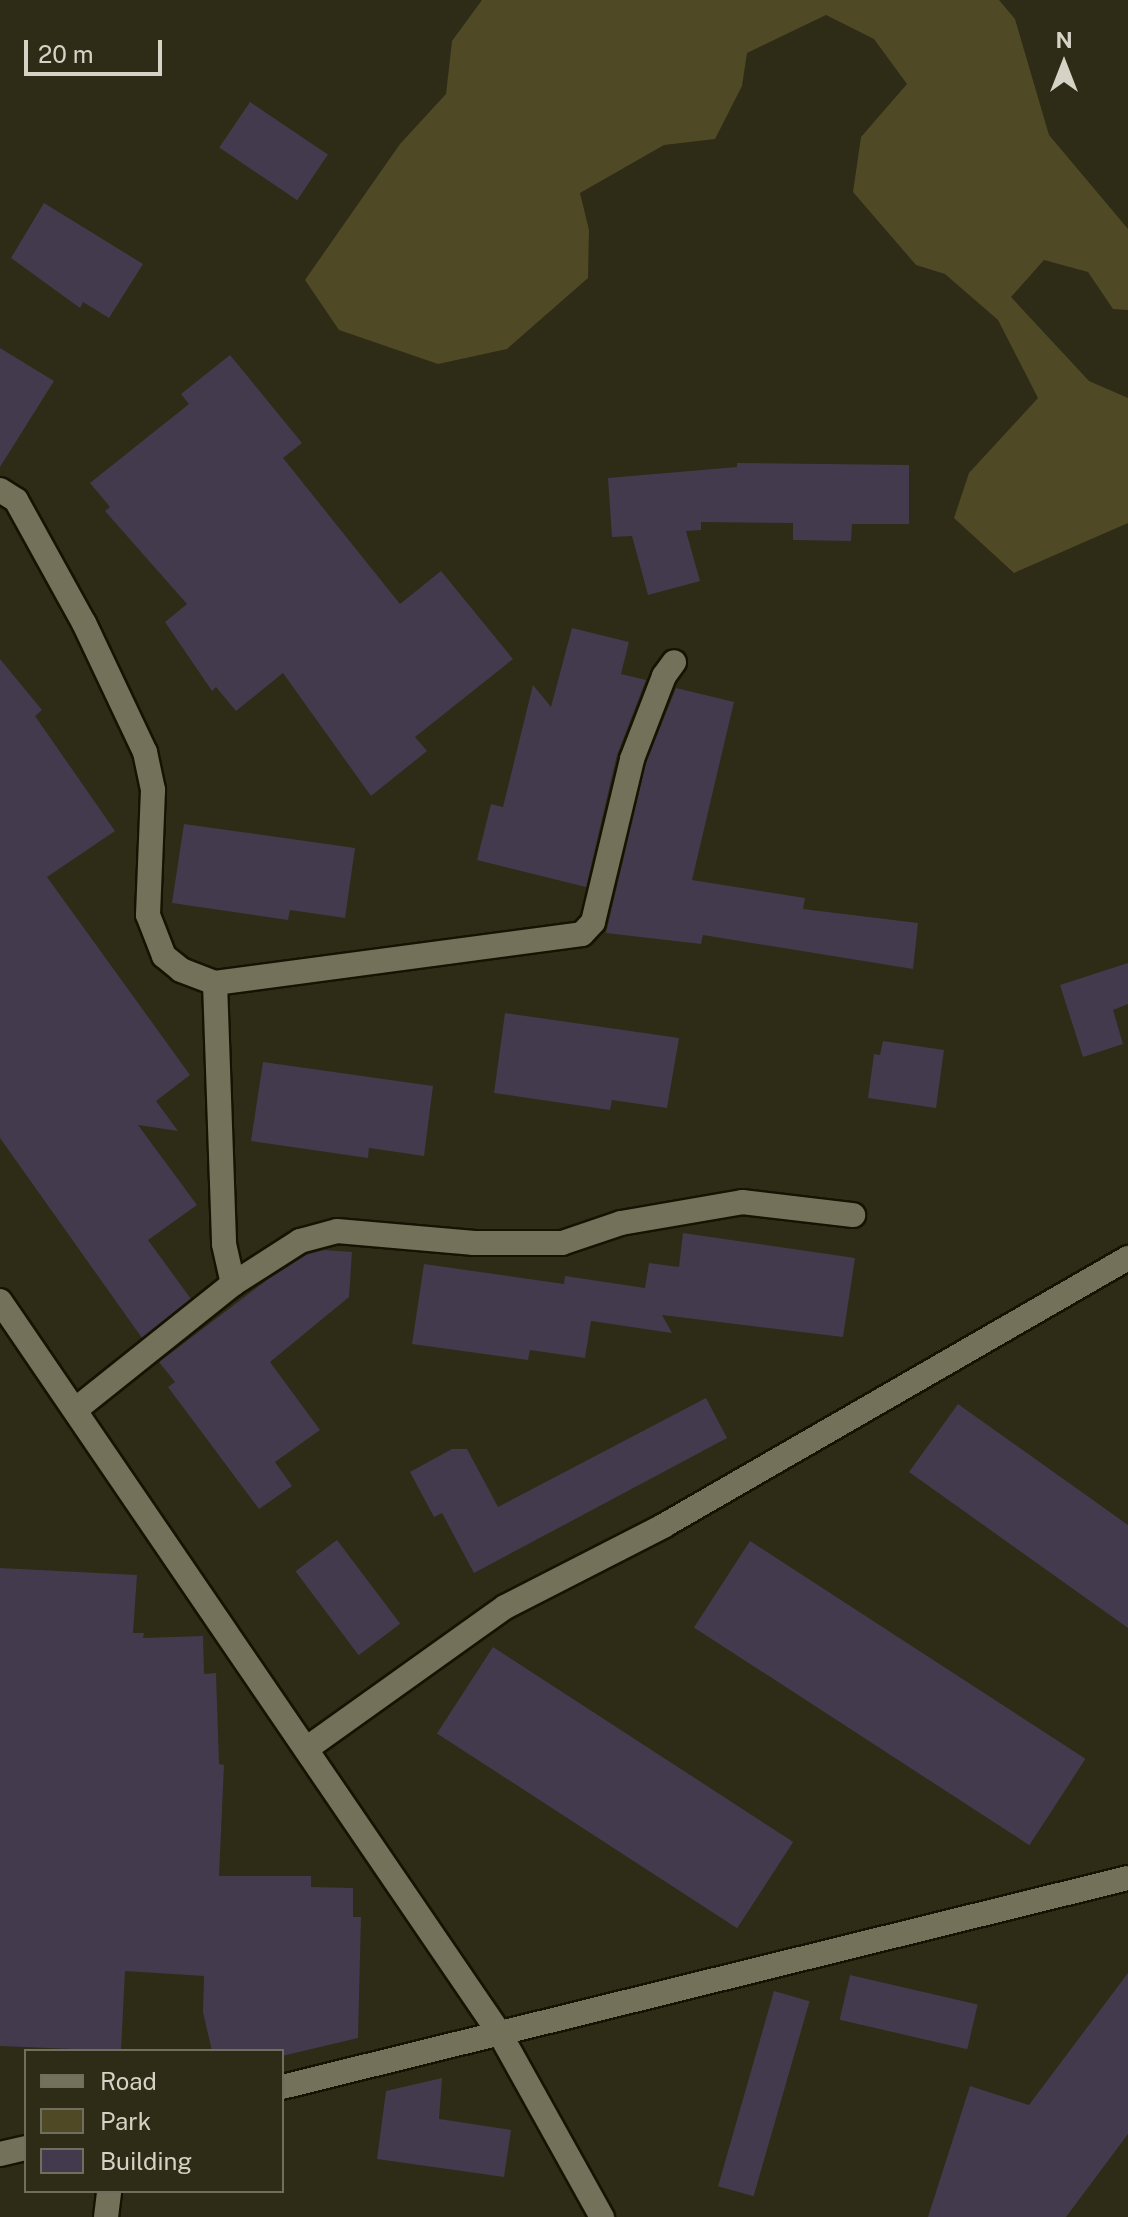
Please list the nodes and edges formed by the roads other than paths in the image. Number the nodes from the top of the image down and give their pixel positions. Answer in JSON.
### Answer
{"nodes":[{"id":1,"x":0,"y":490,"type":"edge"},
{"id":2,"x":674,"y":662,"type":"dead end"},
{"id":3,"x":215,"y":983,"type":"junction"},
{"id":4,"x":853,"y":1215,"type":"dead end"},
{"id":5,"x":1128,"y":1258,"type":"edge"},
{"id":6,"x":233,"y":1284,"type":"junction"},
{"id":7,"x":0,"y":1301,"type":"edge"},
{"id":8,"x":75,"y":1410,"type":"junction"},
{"id":9,"x":306,"y":1749,"type":"junction"},
{"id":10,"x":1128,"y":1878,"type":"edge"},
{"id":11,"x":500,"y":2034,"type":"junction"},
{"id":12,"x":284,"y":2087,"type":"edge"},
{"id":13,"x":24,"y":2148,"type":"edge"},
{"id":14,"x":0,"y":2154,"type":"edge"},
{"id":15,"x":109,"y":2193,"type":"edge"},
{"id":16,"x":106,"y":2217,"type":"edge"},
{"id":17,"x":602,"y":2217,"type":"edge"}],
"edges":[{"from":1,"to":3,"type":"street"},
{"from":2,"to":3,"type":"street"},
{"from":3,"to":6,"type":"street"},
{"from":4,"to":6,"type":"street"},
{"from":5,"to":9,"type":"street"},
{"from":6,"to":8,"type":"street"},
{"from":7,"to":8,"type":"street"},
{"from":8,"to":9,"type":"street"},
{"from":9,"to":11,"type":"street"},
{"from":10,"to":11,"type":"street"},
{"from":11,"to":12,"type":"street"},
{"from":11,"to":17,"type":"street"},
{"from":13,"to":14,"type":"street"},
{"from":15,"to":16,"type":"street"}]}
